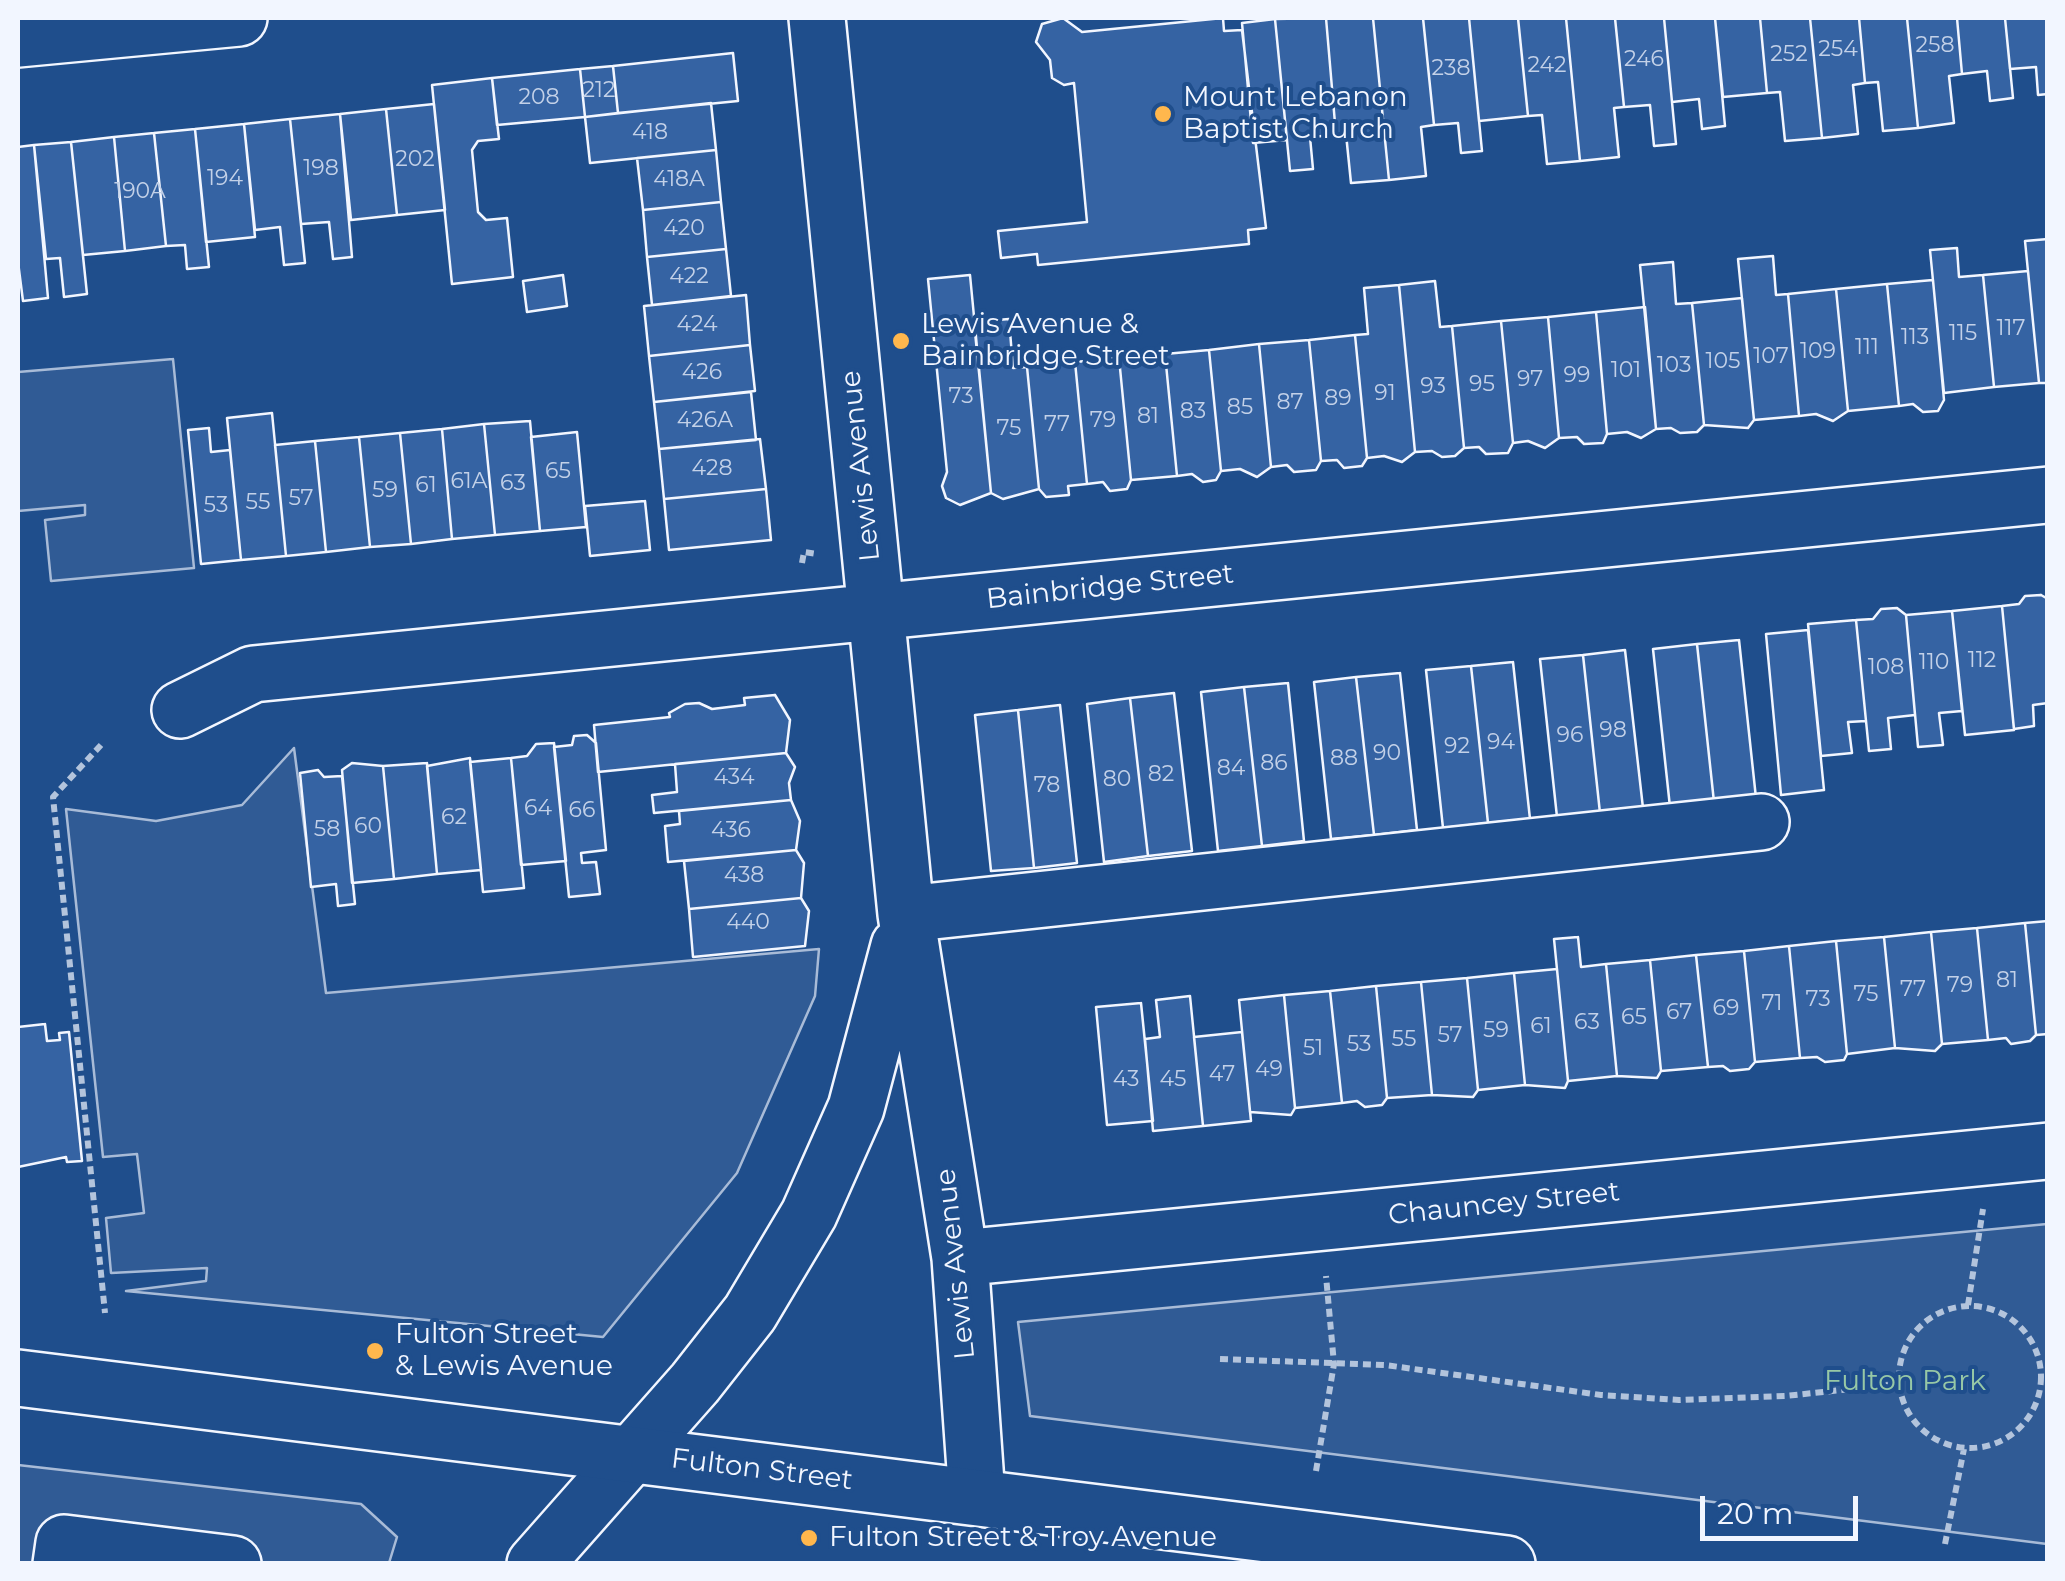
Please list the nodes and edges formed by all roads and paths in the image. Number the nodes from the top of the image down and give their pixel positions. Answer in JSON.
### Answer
{"nodes":[{"id":1,"x":239,"y":18,"type":"edge"},
{"id":2,"x":817,"y":18,"type":"edge"},
{"id":3,"x":18,"y":39,"type":"edge"},
{"id":4,"x":2048,"y":495,"type":"edge"},
{"id":5,"x":816,"y":554,"type":"dead end"},
{"id":6,"x":802,"y":563,"type":"dead end"},
{"id":7,"x":875,"y":610,"type":"junction"},
{"id":8,"x":180,"y":710,"type":"dead end"},
{"id":9,"x":100,"y":746,"type":"dead end"},
{"id":10,"x":1762,"y":822,"type":"dead end"},
{"id":11,"x":906,"y":914,"type":"junction"},
{"id":12,"x":2048,"y":1150,"type":"edge"},
{"id":13,"x":1984,"y":1208,"type":"dead end"},
{"id":14,"x":960,"y":1258,"type":"junction"},
{"id":15,"x":1326,"y":1275,"type":"dead end"},
{"id":16,"x":1968,"y":1305,"type":"junction"},
{"id":17,"x":105,"y":1313,"type":"dead end"},
{"id":18,"x":1220,"y":1360,"type":"dead end"},
{"id":19,"x":1334,"y":1364,"type":"junction"},
{"id":20,"x":18,"y":1378,"type":"edge"},
{"id":21,"x":2045,"y":1379,"type":"edge"},
{"id":22,"x":1898,"y":1384,"type":"junction"},
{"id":23,"x":1964,"y":1449,"type":"junction"},
{"id":24,"x":630,"y":1454,"type":"junction"},
{"id":25,"x":1316,"y":1471,"type":"dead end"},
{"id":26,"x":977,"y":1498,"type":"junction"},
{"id":27,"x":1945,"y":1544,"type":"dead end"},
{"id":28,"x":61,"y":1564,"type":"edge"},
{"id":29,"x":233,"y":1564,"type":"edge"},
{"id":30,"x":536,"y":1564,"type":"edge"},
{"id":31,"x":1507,"y":1564,"type":"edge"}],
"edges":[{"from":1,"to":3,"type":"street"},
{"from":2,"to":7,"type":"street","name":"Lewis Avenue"},
{"from":4,"to":7,"type":"street","name":"Bainbridge Street"},
{"from":5,"to":6,"type":"path"},
{"from":7,"to":8,"type":"street","name":"Bainbridge Street"},
{"from":7,"to":11,"type":"street","name":"Lewis Avenue"},
{"from":9,"to":17,"type":"path"},
{"from":10,"to":11,"type":"street"},
{"from":11,"to":14,"type":"street","name":"Lewis Avenue"},
{"from":11,"to":24,"type":"street","name":"Lewis Avenue"},
{"from":12,"to":14,"type":"street","name":"Chauncey Street"},
{"from":13,"to":16,"type":"path"},
{"from":14,"to":26,"type":"street","name":"Lewis Avenue"},
{"from":15,"to":19,"type":"path"},
{"from":16,"to":21,"type":"path"},
{"from":16,"to":22,"type":"path"},
{"from":18,"to":19,"type":"path"},
{"from":19,"to":22,"type":"path"},
{"from":19,"to":25,"type":"path"},
{"from":20,"to":24,"type":"street","name":"Fulton Street"},
{"from":21,"to":23,"type":"path"},
{"from":22,"to":23,"type":"path"},
{"from":23,"to":27,"type":"path"},
{"from":24,"to":26,"type":"street","name":"Fulton Street"},
{"from":24,"to":30,"type":"street","name":"Lewis Avenue"},
{"from":26,"to":31,"type":"street","name":"Fulton Street"},
{"from":28,"to":29,"type":"street"}]}
